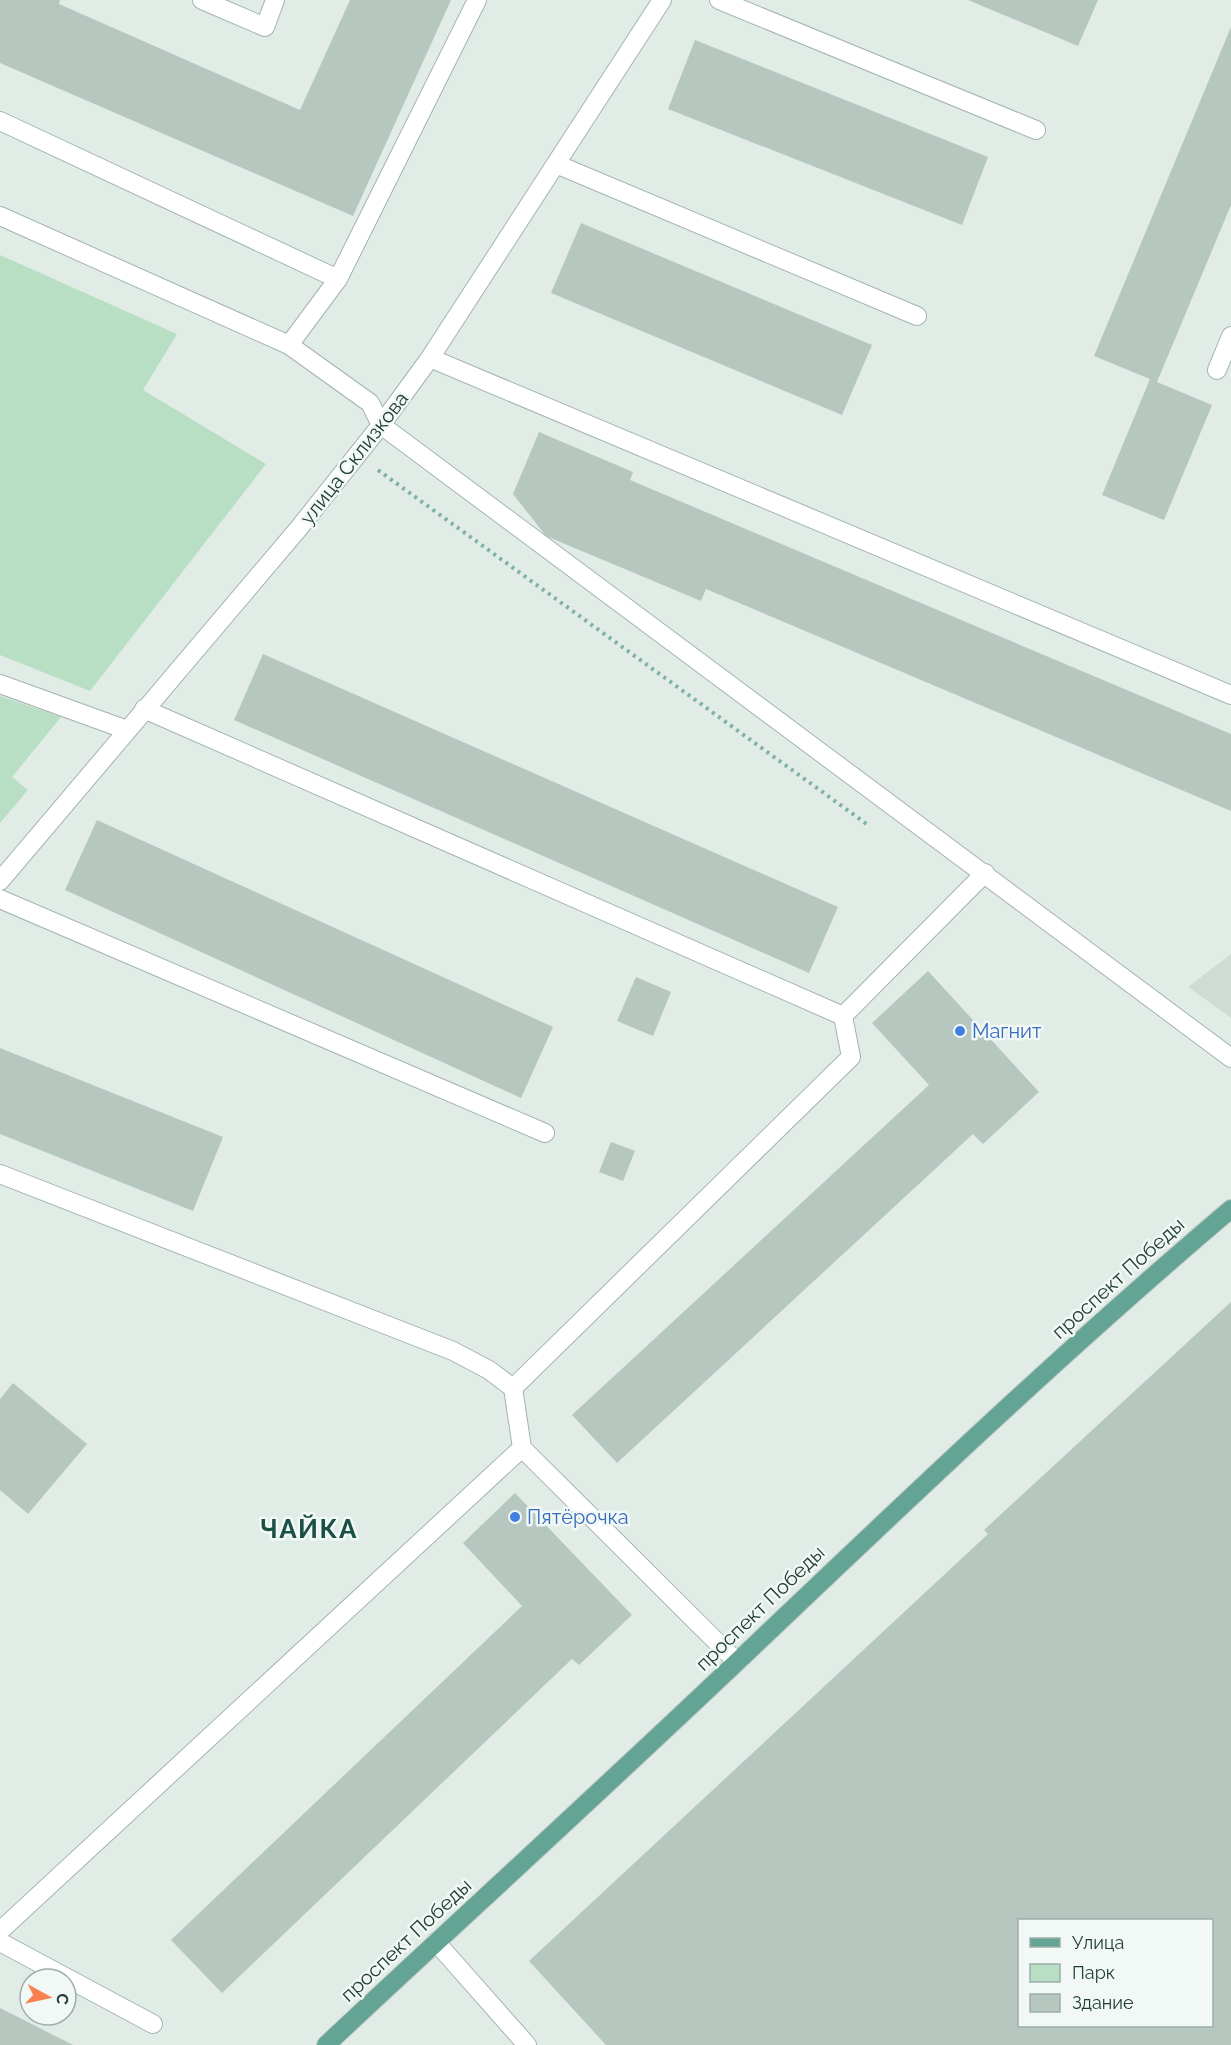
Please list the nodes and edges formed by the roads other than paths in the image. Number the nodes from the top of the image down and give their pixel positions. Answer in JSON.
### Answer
{"nodes":[{"id":1,"x":202,"y":0,"type":"edge"},
{"id":2,"x":275,"y":0,"type":"edge"},
{"id":3,"x":477,"y":0,"type":"edge"},
{"id":4,"x":662,"y":0,"type":"edge"},
{"id":5,"x":718,"y":0,"type":"edge"},
{"id":6,"x":0,"y":121,"type":"edge"},
{"id":7,"x":1036,"y":130,"type":"dead end"},
{"id":8,"x":556,"y":164,"type":"junction"},
{"id":9,"x":0,"y":216,"type":"edge"},
{"id":10,"x":338,"y":279,"type":"junction"},
{"id":11,"x":917,"y":316,"type":"dead end"},
{"id":12,"x":1231,"y":336,"type":"edge"},
{"id":13,"x":289,"y":345,"type":"junction"},
{"id":14,"x":430,"y":358,"type":"junction"},
{"id":15,"x":1217,"y":370,"type":"dead end"},
{"id":16,"x":381,"y":425,"type":"junction"},
{"id":17,"x":0,"y":684,"type":"edge"},
{"id":18,"x":1231,"y":695,"type":"edge"},
{"id":19,"x":144,"y":709,"type":"junction"},
{"id":20,"x":127,"y":730,"type":"junction"},
{"id":21,"x":985,"y":873,"type":"junction"},
{"id":22,"x":0,"y":881,"type":"edge"},
{"id":23,"x":0,"y":898,"type":"edge"},
{"id":24,"x":843,"y":1016,"type":"junction"},
{"id":25,"x":1231,"y":1058,"type":"edge"},
{"id":26,"x":544,"y":1133,"type":"dead end"},
{"id":27,"x":0,"y":1174,"type":"edge"},
{"id":28,"x":1231,"y":1209,"type":"edge"},
{"id":29,"x":513,"y":1388,"type":"junction"},
{"id":30,"x":522,"y":1448,"type":"junction"},
{"id":31,"x":737,"y":1662,"type":"junction"},
{"id":32,"x":0,"y":1931,"type":"edge"},
{"id":33,"x":0,"y":1942,"type":"edge"},
{"id":34,"x":436,"y":1942,"type":"junction"},
{"id":35,"x":153,"y":2024,"type":"dead end"},
{"id":36,"x":326,"y":2045,"type":"edge"},
{"id":37,"x":527,"y":2045,"type":"edge"}],
"edges":[{"from":1,"to":2,"type":"street"},
{"from":3,"to":10,"type":"street"},
{"from":4,"to":8,"type":"street","name":"улица Склизкова"},
{"from":5,"to":7,"type":"street"},
{"from":6,"to":10,"type":"street"},
{"from":8,"to":11,"type":"street"},
{"from":8,"to":14,"type":"street","name":"улица Склизкова"},
{"from":9,"to":13,"type":"street"},
{"from":10,"to":13,"type":"street"},
{"from":12,"to":15,"type":"street"},
{"from":13,"to":16,"type":"street"},
{"from":14,"to":16,"type":"street","name":"улица Склизкова"},
{"from":14,"to":18,"type":"street"},
{"from":16,"to":19,"type":"street","name":"улица Склизкова"},
{"from":16,"to":21,"type":"street"},
{"from":17,"to":20,"type":"street"},
{"from":19,"to":20,"type":"street","name":"улица Склизкова"},
{"from":19,"to":24,"type":"street"},
{"from":20,"to":22,"type":"street","name":"улица Склизкова"},
{"from":21,"to":24,"type":"street"},
{"from":21,"to":25,"type":"street"},
{"from":23,"to":26,"type":"street"},
{"from":24,"to":29,"type":"street"},
{"from":27,"to":29,"type":"street"},
{"from":28,"to":31,"type":"main road","name":"проспект Победы"},
{"from":29,"to":30,"type":"street"},
{"from":30,"to":31,"type":"street"},
{"from":30,"to":32,"type":"street"},
{"from":31,"to":34,"type":"main road","name":"проспект Победы"},
{"from":33,"to":35,"type":"street"},
{"from":34,"to":36,"type":"main road","name":"проспект Победы"},
{"from":34,"to":37,"type":"street"}]}
